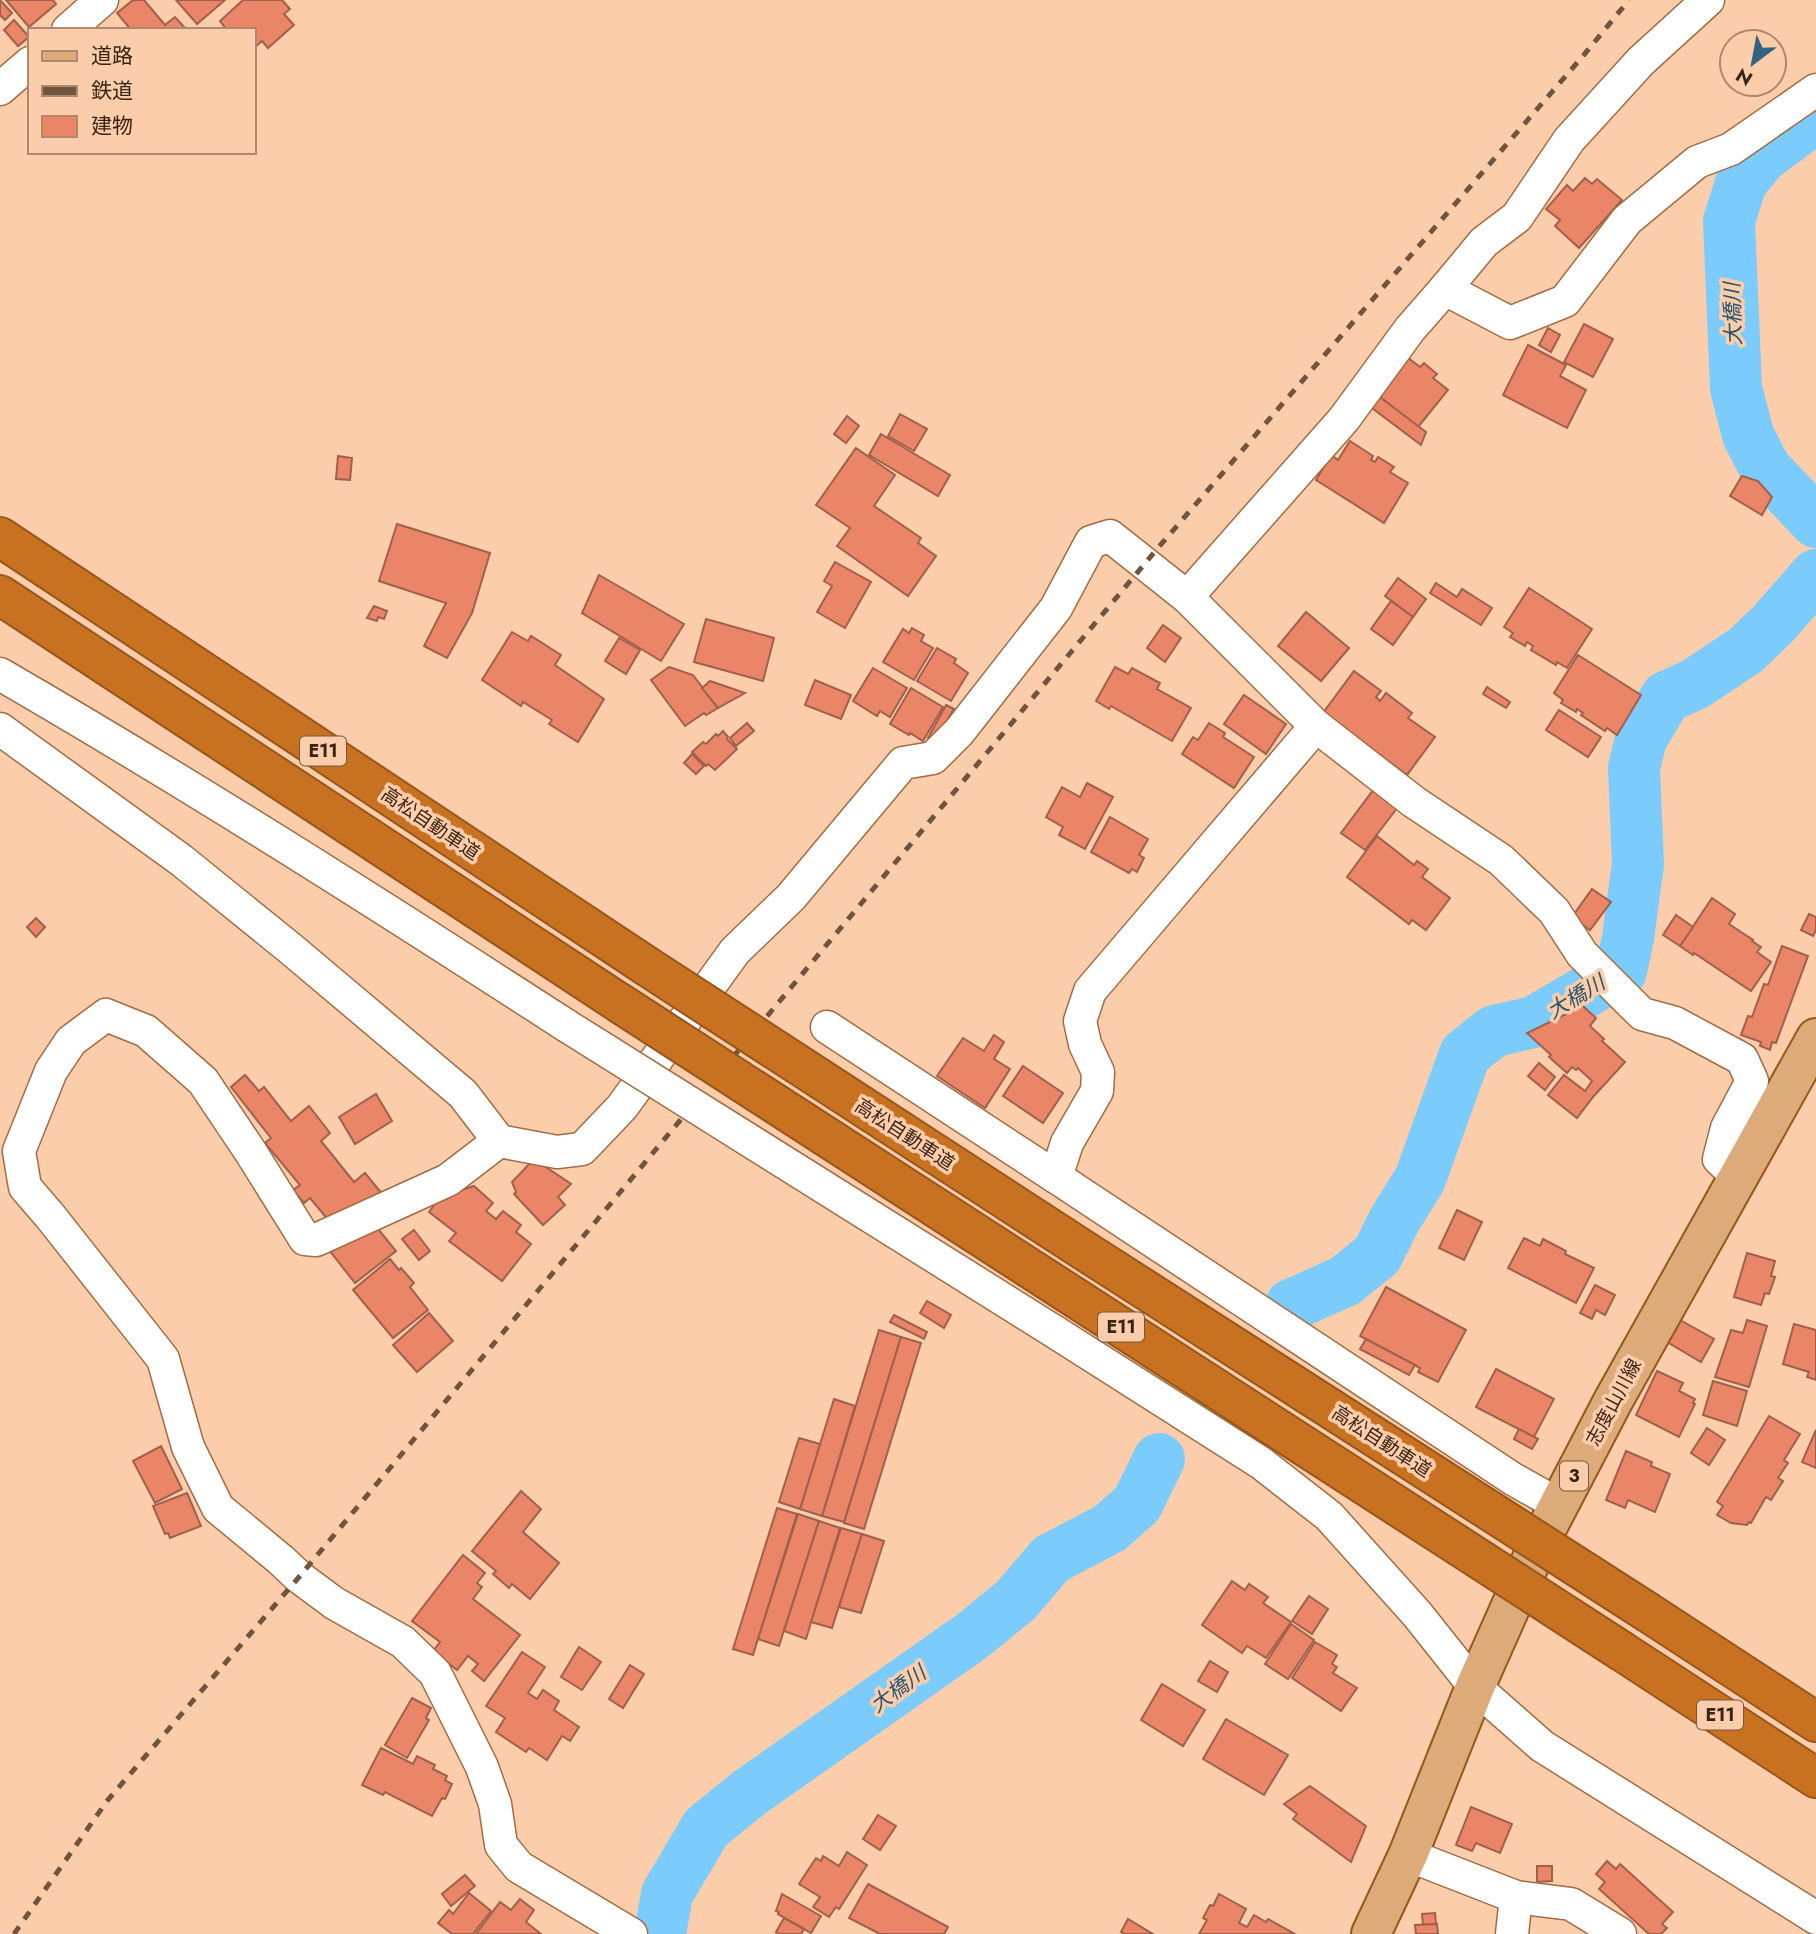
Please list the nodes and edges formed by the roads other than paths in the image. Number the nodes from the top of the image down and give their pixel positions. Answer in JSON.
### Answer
{"nodes":[{"id":1,"x":102,"y":0,"type":"edge"},
{"id":2,"x":1708,"y":0,"type":"edge"},
{"id":3,"x":70,"y":28,"type":"edge"},
{"id":4,"x":28,"y":65,"type":"edge"},
{"id":5,"x":0,"y":89,"type":"edge"},
{"id":6,"x":1816,"y":89,"type":"edge"},
{"id":7,"x":1445,"y":289,"type":"junction"},
{"id":8,"x":0,"y":537,"type":"edge"},
{"id":9,"x":0,"y":595,"type":"edge"},
{"id":10,"x":1187,"y":597,"type":"junction"},
{"id":11,"x":0,"y":674,"type":"edge"},
{"id":12,"x":1316,"y":726,"type":"junction"},
{"id":13,"x":0,"y":729,"type":"edge"},
{"id":14,"x":827,"y":1027,"type":"dead end"},
{"id":15,"x":1816,"y":1038,"type":"edge"},
{"id":16,"x":499,"y":1141,"type":"junction"},
{"id":17,"x":1056,"y":1177,"type":"junction"},
{"id":18,"x":1739,"y":1178,"type":"junction"},
{"id":19,"x":1559,"y":1505,"type":"junction"},
{"id":20,"x":1475,"y":1687,"type":"junction"},
{"id":21,"x":1816,"y":1722,"type":"edge"},
{"id":22,"x":1816,"y":1778,"type":"edge"},
{"id":23,"x":1408,"y":1856,"type":"junction"},
{"id":24,"x":1516,"y":1896,"type":"junction"},
{"id":25,"x":1816,"y":1918,"type":"edge"},
{"id":26,"x":631,"y":1934,"type":"edge"},
{"id":27,"x":1371,"y":1934,"type":"edge"},
{"id":28,"x":1512,"y":1934,"type":"edge"},
{"id":29,"x":1620,"y":1934,"type":"edge"}],
"edges":[{"from":1,"to":3,"type":"street"},
{"from":2,"to":7,"type":"street"},
{"from":4,"to":5,"type":"street"},
{"from":6,"to":7,"type":"street"},
{"from":7,"to":10,"type":"street"},
{"from":8,"to":21,"type":"highway","name":"高松自動車道","number":"E11","bridge":true},
{"from":9,"to":22,"type":"highway","number":"E11","bridge":true},
{"from":10,"to":12,"type":"street"},
{"from":10,"to":16,"type":"street"},
{"from":11,"to":20,"type":"street","bridge":true},
{"from":12,"to":17,"type":"street"},
{"from":12,"to":18,"type":"street"},
{"from":13,"to":16,"type":"street"},
{"from":14,"to":17,"type":"street"},
{"from":15,"to":18,"type":"main road","name":"志度山川線","number":"3"},
{"from":16,"to":26,"type":"street"},
{"from":17,"to":19,"type":"street"},
{"from":18,"to":19,"type":"main road","name":"志度山川線","number":"3"},
{"from":19,"to":20,"type":"main road","name":"志度山川線","number":"3"},
{"from":20,"to":23,"type":"main road","name":"志度山川線","number":"3"},
{"from":20,"to":25,"type":"street"},
{"from":23,"to":24,"type":"street"},
{"from":23,"to":27,"type":"main road","name":"志度山川線","number":"3"},
{"from":24,"to":28,"type":"street"},
{"from":24,"to":29,"type":"street"}]}
